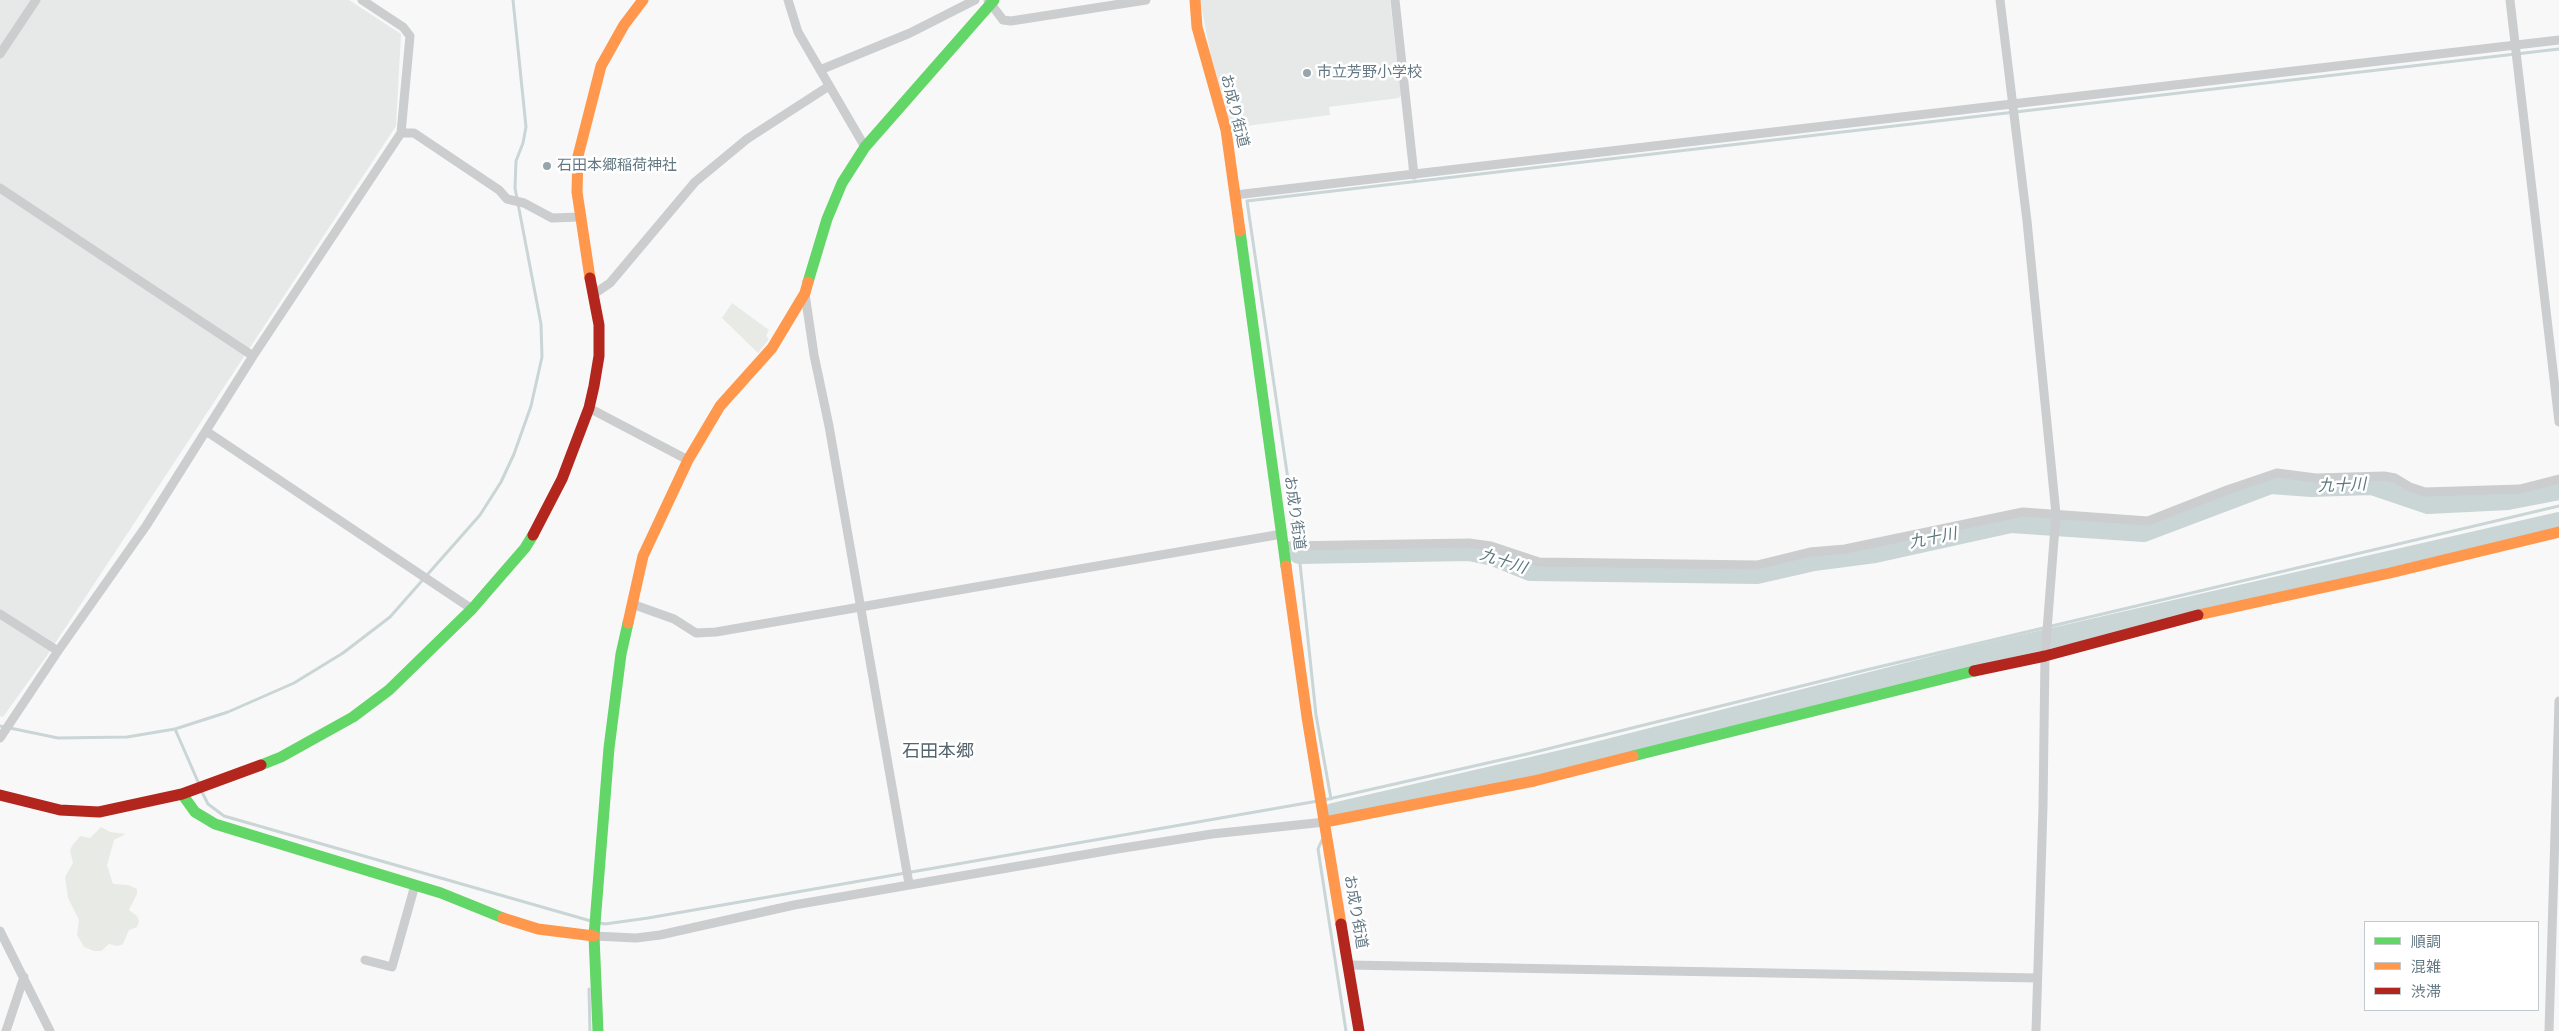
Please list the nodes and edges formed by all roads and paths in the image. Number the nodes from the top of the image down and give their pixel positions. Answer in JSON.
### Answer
{"nodes":[{"id":1,"x":36,"y":0,"type":"edge"},
{"id":2,"x":362,"y":0,"type":"edge"},
{"id":3,"x":643,"y":0,"type":"edge"},
{"id":4,"x":788,"y":0,"type":"edge"},
{"id":5,"x":976,"y":0,"type":"edge"},
{"id":6,"x":1146,"y":0,"type":"edge"},
{"id":7,"x":1195,"y":0,"type":"edge"},
{"id":8,"x":1394,"y":0,"type":"edge"},
{"id":9,"x":2000,"y":0,"type":"edge"},
{"id":10,"x":2510,"y":0,"type":"edge"},
{"id":11,"x":991,"y":1,"type":"edge"},
{"id":12,"x":2559,"y":40,"type":"edge"},
{"id":13,"x":2515,"y":45,"type":"junction"},
{"id":14,"x":0,"y":54,"type":"edge"},
{"id":15,"x":820,"y":70,"type":"junction"},
{"id":16,"x":829,"y":86,"type":"junction"},
{"id":17,"x":2013,"y":104,"type":"junction"},
{"id":18,"x":401,"y":133,"type":"junction"},
{"id":19,"x":865,"y":146,"type":"junction"},
{"id":20,"x":1414,"y":175,"type":"junction"},
{"id":21,"x":0,"y":188,"type":"edge"},
{"id":22,"x":1235,"y":195,"type":"junction"},
{"id":23,"x":580,"y":217,"type":"junction"},
{"id":24,"x":805,"y":293,"type":"junction"},
{"id":25,"x":594,"y":294,"type":"junction"},
{"id":26,"x":253,"y":356,"type":"junction"},
{"id":27,"x":589,"y":408,"type":"junction"},
{"id":28,"x":2559,"y":422,"type":"edge"},
{"id":29,"x":206,"y":432,"type":"junction"},
{"id":30,"x":688,"y":460,"type":"junction"},
{"id":31,"x":2559,"y":479,"type":"edge"},
{"id":32,"x":2056,"y":514,"type":"junction"},
{"id":33,"x":2559,"y":532,"type":"edge"},
{"id":34,"x":1282,"y":534,"type":"junction"},
{"id":35,"x":1284,"y":546,"type":"junction"},
{"id":36,"x":632,"y":604,"type":"junction"},
{"id":37,"x":861,"y":607,"type":"junction"},
{"id":38,"x":472,"y":609,"type":"junction"},
{"id":39,"x":0,"y":614,"type":"edge"},
{"id":40,"x":58,"y":651,"type":"junction"},
{"id":41,"x":2045,"y":656,"type":"junction"},
{"id":42,"x":2559,"y":702,"type":"edge"},
{"id":43,"x":0,"y":738,"type":"edge"},
{"id":44,"x":182,"y":794,"type":"junction"},
{"id":45,"x":0,"y":795,"type":"edge"},
{"id":46,"x":1325,"y":822,"type":"junction"},
{"id":47,"x":909,"y":884,"type":"junction"},
{"id":48,"x":415,"y":885,"type":"junction"},
{"id":49,"x":0,"y":931,"type":"edge"},
{"id":50,"x":594,"y":936,"type":"junction"},
{"id":51,"x":365,"y":960,"type":"dead end"},
{"id":52,"x":1349,"y":965,"type":"junction"},
{"id":53,"x":24,"y":977,"type":"junction"},
{"id":54,"x":2037,"y":978,"type":"junction"},
{"id":55,"x":6,"y":1031,"type":"edge"},
{"id":56,"x":50,"y":1031,"type":"edge"},
{"id":57,"x":598,"y":1031,"type":"edge"},
{"id":58,"x":1359,"y":1031,"type":"edge"},
{"id":59,"x":2036,"y":1031,"type":"edge"},
{"id":60,"x":2549,"y":1031,"type":"edge"}],
"edges":[{"from":1,"to":14,"type":"street"},
{"from":2,"to":18,"type":"street"},
{"from":3,"to":23,"type":"street"},
{"from":4,"to":15,"type":"street"},
{"from":5,"to":15,"type":"street"},
{"from":6,"to":11,"type":"street"},
{"from":7,"to":22,"type":"street","name":"お成り街道"},
{"from":8,"to":20,"type":"street"},
{"from":9,"to":17,"type":"street"},
{"from":10,"to":13,"type":"street"},
{"from":11,"to":19,"type":"street"},
{"from":12,"to":13,"type":"street"},
{"from":13,"to":17,"type":"street"},
{"from":13,"to":28,"type":"street"},
{"from":15,"to":16,"type":"street"},
{"from":16,"to":19,"type":"street"},
{"from":16,"to":25,"type":"street"},
{"from":17,"to":20,"type":"street"},
{"from":17,"to":32,"type":"street"},
{"from":18,"to":23,"type":"street"},
{"from":18,"to":26,"type":"street"},
{"from":19,"to":24,"type":"street"},
{"from":20,"to":22,"type":"street"},
{"from":21,"to":26,"type":"street"},
{"from":22,"to":34,"type":"street","name":"お成り街道"},
{"from":23,"to":25,"type":"street"},
{"from":24,"to":30,"type":"street"},
{"from":24,"to":37,"type":"street"},
{"from":25,"to":27,"type":"street"},
{"from":26,"to":29,"type":"street"},
{"from":27,"to":30,"type":"street"},
{"from":27,"to":38,"type":"street"},
{"from":29,"to":38,"type":"street"},
{"from":29,"to":40,"type":"street"},
{"from":30,"to":36,"type":"street"},
{"from":31,"to":32,"type":"street"},
{"from":32,"to":35,"type":"street"},
{"from":32,"to":41,"type":"street"},
{"from":33,"to":41,"type":"street"},
{"from":34,"to":35,"type":"street","name":"お成り街道"},
{"from":34,"to":37,"type":"street"},
{"from":35,"to":46,"type":"street","name":"お成り街道"},
{"from":36,"to":37,"type":"street"},
{"from":36,"to":50,"type":"street"},
{"from":37,"to":47,"type":"street"},
{"from":38,"to":44,"type":"street"},
{"from":39,"to":40,"type":"street"},
{"from":40,"to":43,"type":"street"},
{"from":41,"to":46,"type":"street"},
{"from":41,"to":54,"type":"street"},
{"from":42,"to":60,"type":"street"},
{"from":44,"to":45,"type":"street"},
{"from":44,"to":48,"type":"street"},
{"from":46,"to":47,"type":"street"},
{"from":46,"to":52,"type":"street","name":"お成り街道"},
{"from":47,"to":50,"type":"street"},
{"from":48,"to":50,"type":"street"},
{"from":48,"to":51,"type":"street"},
{"from":49,"to":53,"type":"street"},
{"from":50,"to":57,"type":"street"},
{"from":52,"to":54,"type":"street"},
{"from":52,"to":58,"type":"street","name":"お成り街道"},
{"from":53,"to":55,"type":"street"},
{"from":53,"to":56,"type":"street"},
{"from":54,"to":59,"type":"street"}]}
